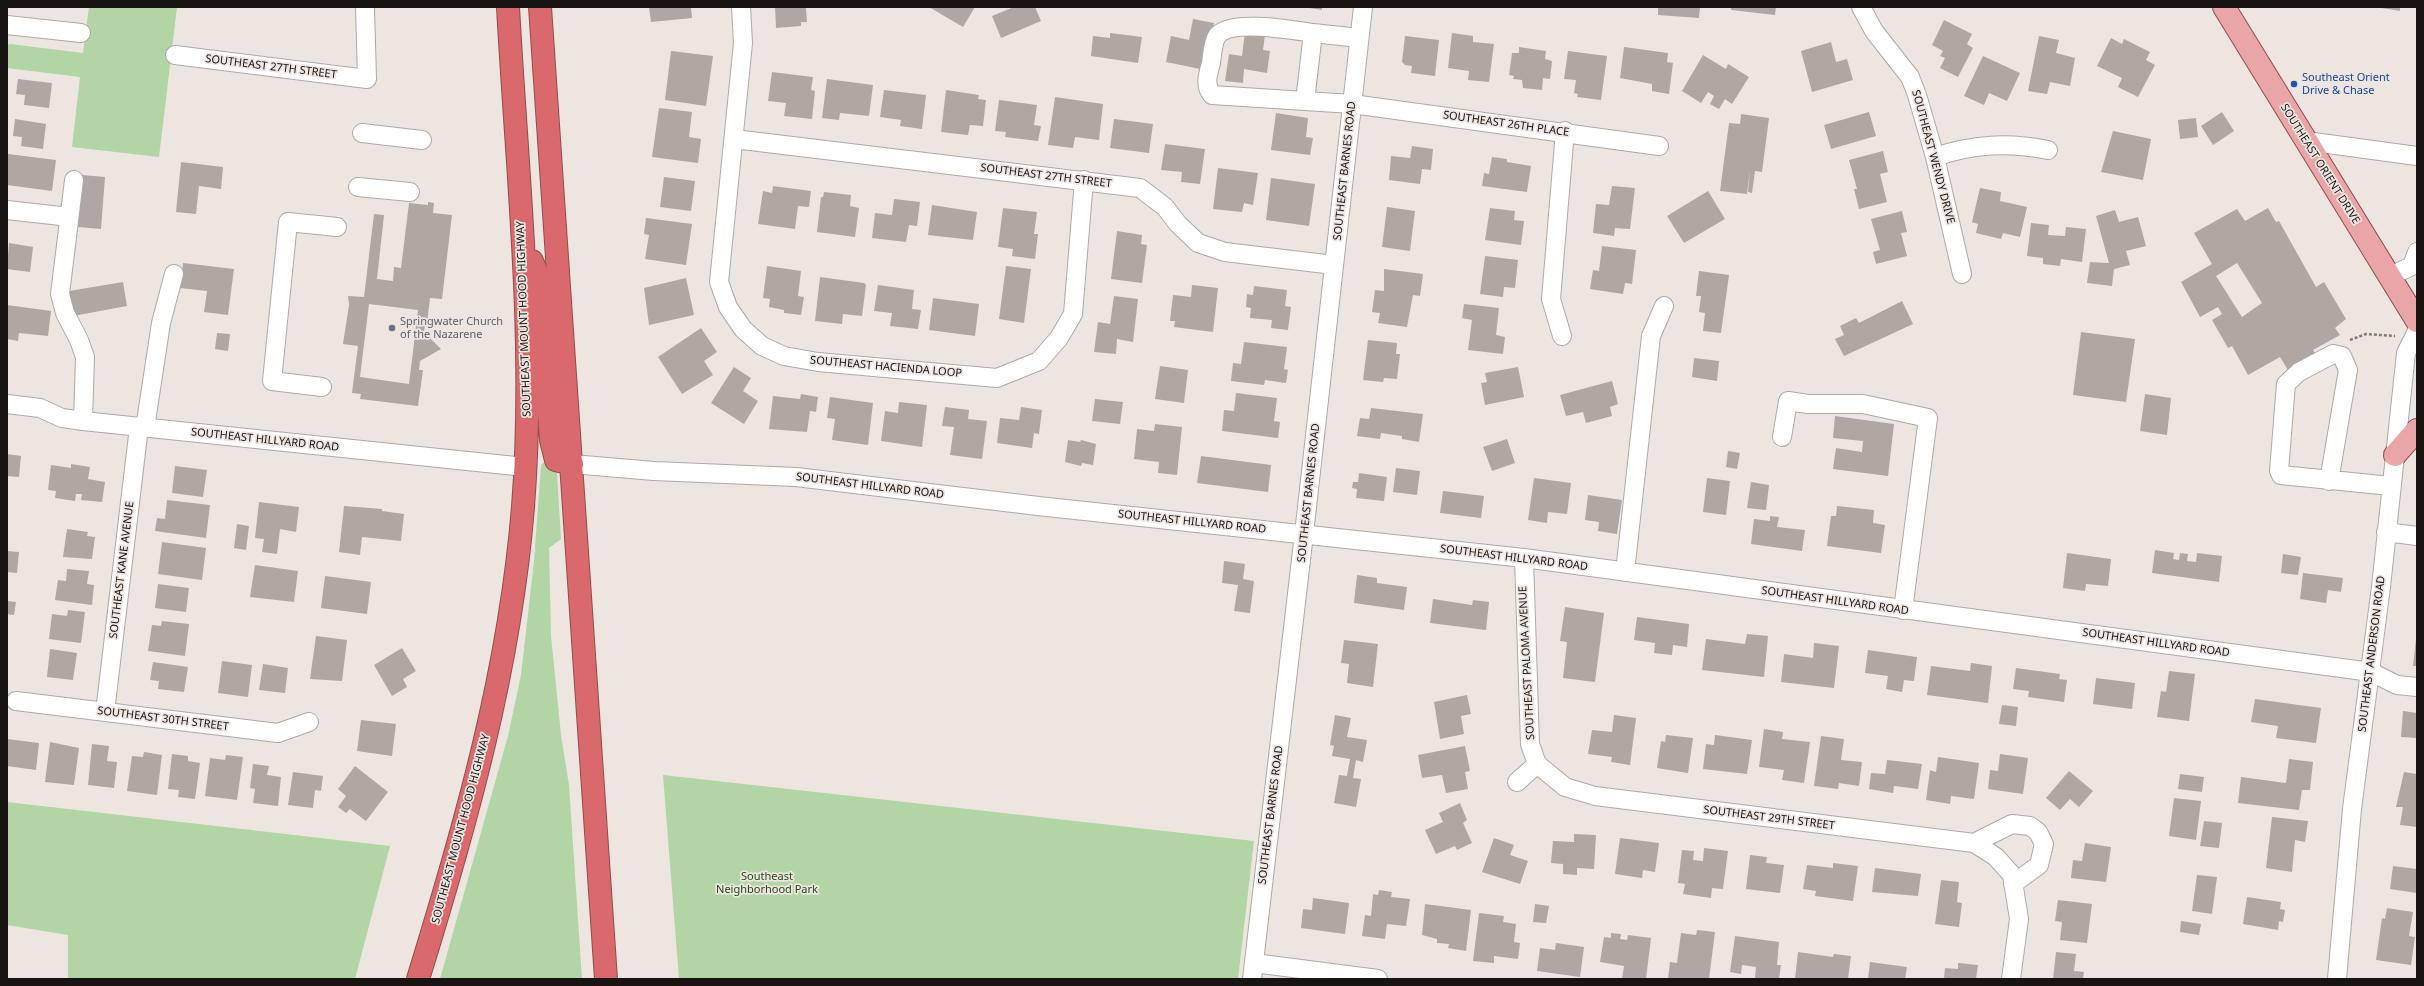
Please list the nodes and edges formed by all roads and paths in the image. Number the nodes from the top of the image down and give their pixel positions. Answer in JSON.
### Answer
{"nodes":[{"id":1,"x":366,"y":7,"type":"edge"},
{"id":2,"x":508,"y":7,"type":"edge"},
{"id":3,"x":540,"y":7,"type":"edge"},
{"id":4,"x":741,"y":7,"type":"edge"},
{"id":5,"x":1363,"y":7,"type":"edge"},
{"id":6,"x":1861,"y":7,"type":"edge"},
{"id":7,"x":2224,"y":7,"type":"edge"},
{"id":8,"x":7,"y":25,"type":"edge"},
{"id":9,"x":81,"y":33,"type":"dead end"},
{"id":10,"x":1313,"y":33,"type":"junction"},
{"id":11,"x":1359,"y":38,"type":"junction"},
{"id":12,"x":175,"y":55,"type":"dead end"},
{"id":13,"x":1305,"y":101,"type":"junction"},
{"id":14,"x":1352,"y":104,"type":"junction"},
{"id":15,"x":1565,"y":132,"type":"junction"},
{"id":16,"x":362,"y":133,"type":"dead end"},
{"id":17,"x":734,"y":139,"type":"junction"},
{"id":18,"x":422,"y":140,"type":"dead end"},
{"id":19,"x":2306,"y":141,"type":"junction"},
{"id":20,"x":1659,"y":146,"type":"dead end"},
{"id":21,"x":2048,"y":150,"type":"dead end"},
{"id":22,"x":2417,"y":156,"type":"edge"},
{"id":23,"x":1935,"y":157,"type":"junction"},
{"id":24,"x":74,"y":180,"type":"dead end"},
{"id":25,"x":1084,"y":180,"type":"junction"},
{"id":26,"x":358,"y":187,"type":"dead end"},
{"id":27,"x":410,"y":192,"type":"dead end"},
{"id":28,"x":7,"y":210,"type":"edge"},
{"id":29,"x":61,"y":216,"type":"dead end"},
{"id":30,"x":337,"y":227,"type":"dead end"},
{"id":31,"x":522,"y":236,"type":"junction"},
{"id":32,"x":2415,"y":261,"type":"edge"},
{"id":33,"x":1334,"y":265,"type":"junction"},
{"id":34,"x":174,"y":274,"type":"dead end"},
{"id":35,"x":1962,"y":274,"type":"dead end"},
{"id":36,"x":2390,"y":276,"type":"junction"},
{"id":37,"x":1664,"y":306,"type":"dead end"},
{"id":38,"x":2415,"y":330,"type":"edge"},
{"id":39,"x":1562,"y":336,"type":"dead end"},
{"id":40,"x":2333,"y":354,"type":"junction"},
{"id":41,"x":322,"y":387,"type":"dead end"},
{"id":42,"x":7,"y":404,"type":"edge"},
{"id":43,"x":83,"y":420,"type":"junction"},
{"id":44,"x":142,"y":427,"type":"junction"},
{"id":45,"x":2417,"y":430,"type":"edge"},
{"id":46,"x":1782,"y":437,"type":"dead end"},
{"id":47,"x":2395,"y":455,"type":"junction"},
{"id":48,"x":572,"y":464,"type":"junction"},
{"id":49,"x":525,"y":467,"type":"junction"},
{"id":50,"x":2329,"y":481,"type":"junction"},
{"id":51,"x":2391,"y":486,"type":"junction"},
{"id":52,"x":2386,"y":532,"type":"junction"},
{"id":53,"x":1304,"y":534,"type":"junction"},
{"id":54,"x":2417,"y":536,"type":"edge"},
{"id":55,"x":1524,"y":558,"type":"junction"},
{"id":56,"x":1625,"y":572,"type":"junction"},
{"id":57,"x":1903,"y":610,"type":"junction"},
{"id":58,"x":2371,"y":672,"type":"junction"},
{"id":59,"x":2417,"y":687,"type":"edge"},
{"id":60,"x":16,"y":701,"type":"dead end"},
{"id":61,"x":105,"y":712,"type":"junction"},
{"id":62,"x":309,"y":722,"type":"dead end"},
{"id":63,"x":1537,"y":764,"type":"junction"},
{"id":64,"x":1517,"y":782,"type":"dead end"},
{"id":65,"x":1974,"y":843,"type":"junction"},
{"id":66,"x":2013,"y":884,"type":"junction"},
{"id":67,"x":1253,"y":971,"type":"edge"},
{"id":68,"x":418,"y":979,"type":"edge"},
{"id":69,"x":606,"y":979,"type":"edge"},
{"id":70,"x":1378,"y":979,"type":"edge"},
{"id":71,"x":2011,"y":979,"type":"edge"},
{"id":72,"x":2337,"y":979,"type":"edge"}],
"edges":[{"from":1,"to":12,"type":"street","name":"SOUTHEAST 27TH STREET"},
{"from":2,"to":31,"type":"highway","name":"SOUTHEAST MOUNT HOOD HIGHWAY"},
{"from":3,"to":48,"type":"highway"},
{"from":4,"to":17,"type":"street","name":"SOUTHEAST HACIENDA LOOP"},
{"from":5,"to":11,"type":"street","name":"SOUTHEAST BARNES ROAD"},
{"from":6,"to":23,"type":"street","name":"SOUTHEAST WENDY DRIVE"},
{"from":7,"to":19,"type":"main road","name":"SOUTHEAST ORIENT DRIVE"},
{"from":8,"to":9,"type":"street"},
{"from":10,"to":11,"type":"street"},
{"from":10,"to":13,"type":"street"},
{"from":10,"to":13,"type":"street","name":"SOUTHEAST 26TH PLACE"},
{"from":11,"to":14,"type":"street","name":"SOUTHEAST BARNES ROAD"},
{"from":13,"to":14,"type":"street","name":"SOUTHEAST 26TH PLACE"},
{"from":14,"to":15,"type":"street","name":"SOUTHEAST 26TH PLACE"},
{"from":14,"to":33,"type":"street","name":"SOUTHEAST BARNES ROAD"},
{"from":15,"to":20,"type":"street","name":"SOUTHEAST 26TH PLACE"},
{"from":15,"to":39,"type":"street"},
{"from":16,"to":18,"type":"street"},
{"from":17,"to":25,"type":"street","name":"SOUTHEAST 27TH STREET"},
{"from":17,"to":25,"type":"street","name":"SOUTHEAST HACIENDA LOOP"},
{"from":19,"to":22,"type":"street"},
{"from":19,"to":36,"type":"main road","name":"SOUTHEAST ORIENT DRIVE"},
{"from":21,"to":23,"type":"street"},
{"from":23,"to":35,"type":"street","name":"SOUTHEAST WENDY DRIVE"},
{"from":24,"to":43,"type":"street"},
{"from":25,"to":33,"type":"street","name":"SOUTHEAST 27TH STREET"},
{"from":26,"to":27,"type":"street"},
{"from":28,"to":29,"type":"street"},
{"from":30,"to":41,"type":"street"},
{"from":31,"to":48,"type":"highway"},
{"from":31,"to":49,"type":"highway","name":"SOUTHEAST MOUNT HOOD HIGHWAY"},
{"from":32,"to":36,"type":"street"},
{"from":33,"to":53,"type":"street","name":"SOUTHEAST BARNES ROAD"},
{"from":34,"to":44,"type":"street","name":"SOUTHEAST KANE AVENUE"},
{"from":36,"to":38,"type":"main road","name":"SOUTHEAST ORIENT DRIVE"},
{"from":37,"to":56,"type":"street"},
{"from":38,"to":40,"type":"path"},
{"from":38,"to":47,"type":"street","name":"SOUTHEAST ANDERSON ROAD"},
{"from":40,"to":50,"type":"street"},
{"from":40,"to":50,"type":"street"},
{"from":42,"to":43,"type":"street","name":"SOUTHEAST HILLYARD ROAD"},
{"from":43,"to":44,"type":"street","name":"SOUTHEAST HILLYARD ROAD"},
{"from":44,"to":49,"type":"street","name":"SOUTHEAST HILLYARD ROAD"},
{"from":44,"to":61,"type":"street","name":"SOUTHEAST KANE AVENUE"},
{"from":45,"to":47,"type":"main road"},
{"from":46,"to":57,"type":"street"},
{"from":47,"to":51,"type":"street","name":"SOUTHEAST ANDERSON ROAD"},
{"from":48,"to":53,"type":"street","name":"SOUTHEAST HILLYARD ROAD"},
{"from":48,"to":69,"type":"highway"},
{"from":49,"to":68,"type":"highway","name":"SOUTHEAST MOUNT HOOD HIGHWAY"},
{"from":50,"to":51,"type":"street"},
{"from":51,"to":52,"type":"street","name":"SOUTHEAST ANDERSON ROAD"},
{"from":52,"to":54,"type":"street"},
{"from":52,"to":58,"type":"street","name":"SOUTHEAST ANDERSON ROAD"},
{"from":53,"to":55,"type":"street","name":"SOUTHEAST HILLYARD ROAD"},
{"from":53,"to":67,"type":"street","name":"SOUTHEAST BARNES ROAD"},
{"from":55,"to":56,"type":"street","name":"SOUTHEAST HILLYARD ROAD"},
{"from":55,"to":63,"type":"street","name":"SOUTHEAST PALOMA AVENUE"},
{"from":56,"to":57,"type":"street","name":"SOUTHEAST HILLYARD ROAD"},
{"from":57,"to":58,"type":"street","name":"SOUTHEAST HILLYARD ROAD"},
{"from":58,"to":59,"type":"street","name":"SOUTHEAST HILLYARD ROAD"},
{"from":58,"to":72,"type":"street","name":"SOUTHEAST ANDERSON ROAD"},
{"from":60,"to":61,"type":"street","name":"SOUTHEAST 30TH STREET"},
{"from":61,"to":62,"type":"street","name":"SOUTHEAST 30TH STREET"},
{"from":63,"to":64,"type":"street"},
{"from":63,"to":65,"type":"street","name":"SOUTHEAST 29TH STREET"},
{"from":65,"to":66,"type":"street","name":"SOUTHEAST 29TH STREET"},
{"from":65,"to":66,"type":"street"},
{"from":66,"to":71,"type":"street","name":"SOUTHEAST 29TH STREET"},
{"from":67,"to":70,"type":"street"}]}
